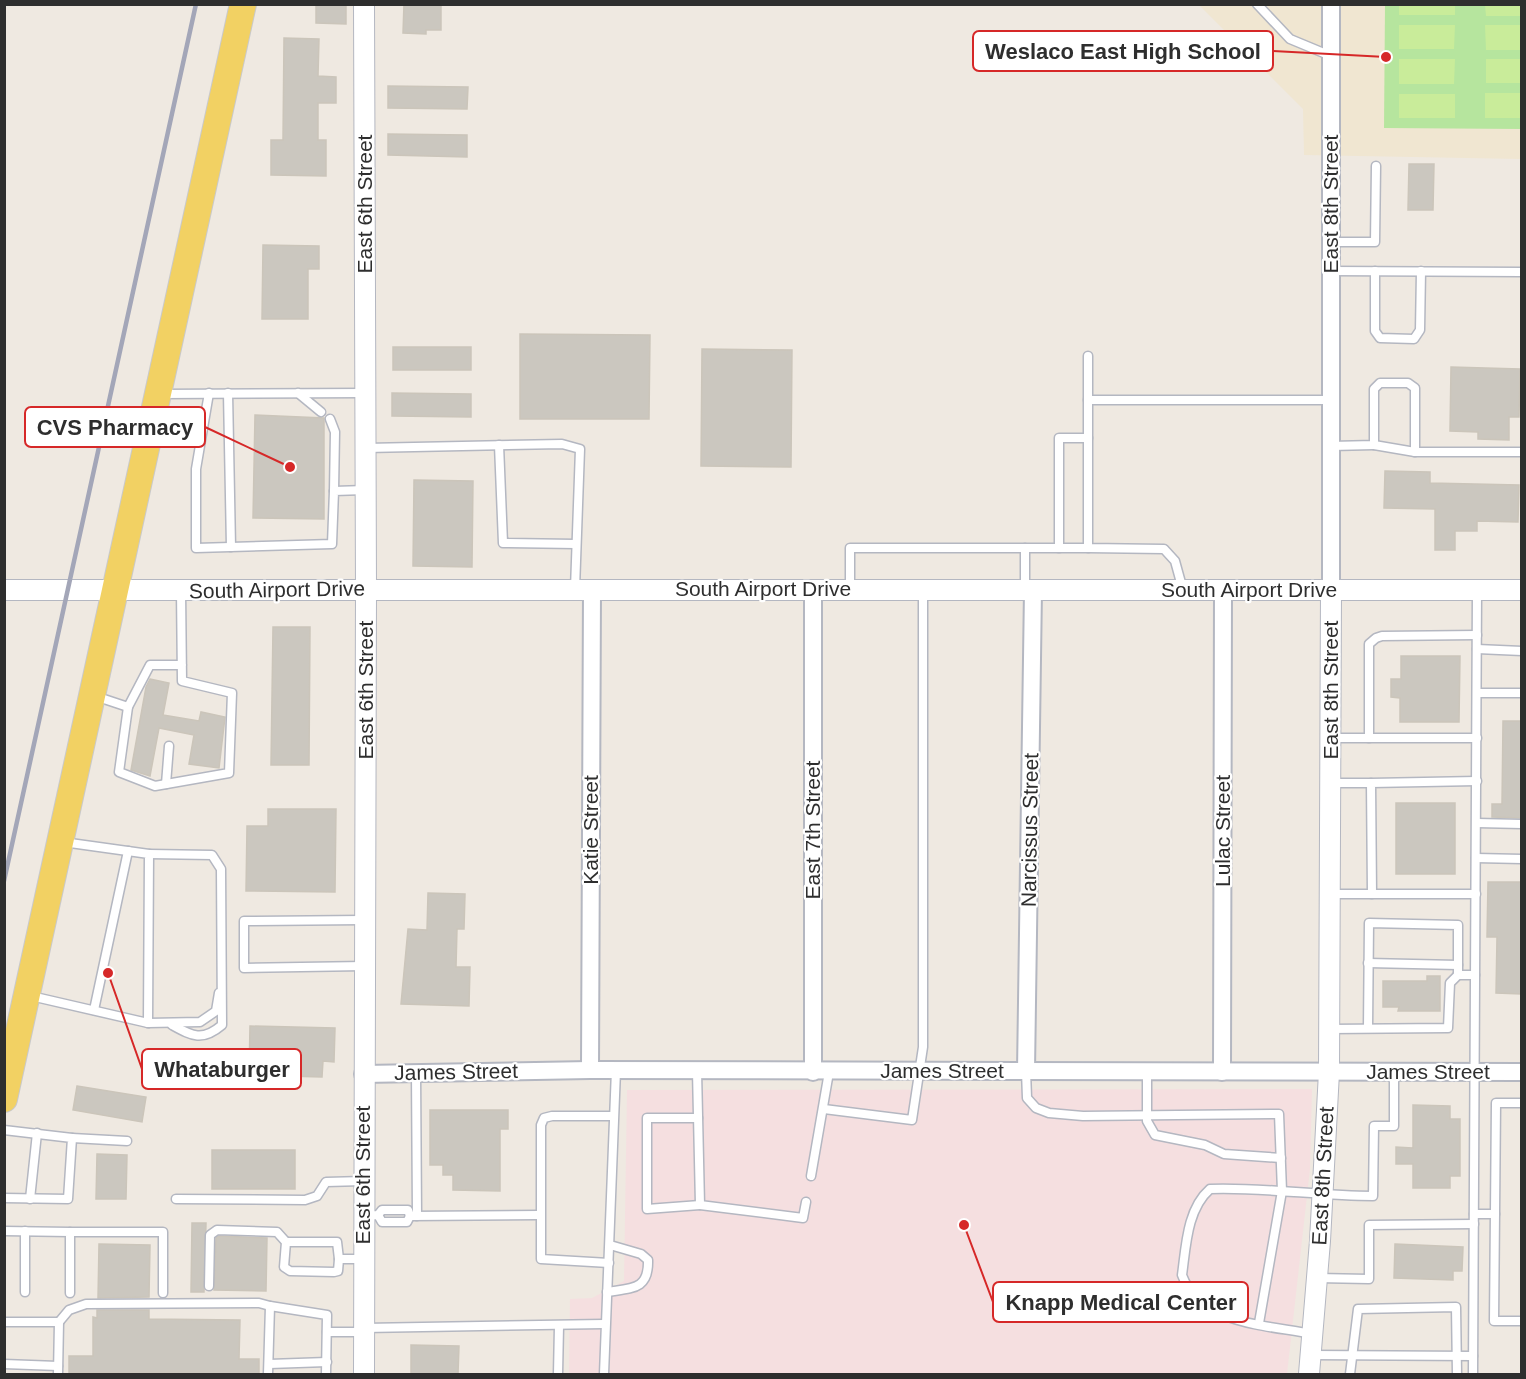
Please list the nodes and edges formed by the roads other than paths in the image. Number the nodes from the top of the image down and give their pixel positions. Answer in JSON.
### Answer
{"nodes":[{"id":1,"x":243,"y":4,"type":"edge"},
{"id":2,"x":364,"y":4,"type":"edge"},
{"id":3,"x":1257,"y":4,"type":"edge"},
{"id":4,"x":1331,"y":4,"type":"edge"},
{"id":5,"x":1331,"y":56,"type":"junction"},
{"id":6,"x":1376,"y":166,"type":"dead end"},
{"id":7,"x":1331,"y":242,"type":"junction"},
{"id":8,"x":1331,"y":271,"type":"junction"},
{"id":9,"x":1375,"y":271,"type":"junction"},
{"id":10,"x":1420,"y":272,"type":"junction"},
{"id":11,"x":1521,"y":272,"type":"edge"},
{"id":12,"x":1088,"y":356,"type":"dead end"},
{"id":13,"x":209,"y":393,"type":"junction"},
{"id":14,"x":228,"y":393,"type":"junction"},
{"id":15,"x":298,"y":393,"type":"junction"},
{"id":16,"x":366,"y":393,"type":"junction"},
{"id":17,"x":159,"y":394,"type":"junction"},
{"id":18,"x":1088,"y":400,"type":"junction"},
{"id":19,"x":1331,"y":400,"type":"junction"},
{"id":20,"x":321,"y":412,"type":"dead end"},
{"id":21,"x":330,"y":420,"type":"dead end"},
{"id":22,"x":1088,"y":438,"type":"junction"},
{"id":23,"x":499,"y":445,"type":"junction"},
{"id":24,"x":1331,"y":446,"type":"junction"},
{"id":25,"x":1374,"y":446,"type":"junction"},
{"id":26,"x":366,"y":448,"type":"junction"},
{"id":27,"x":1415,"y":452,"type":"junction"},
{"id":28,"x":1521,"y":452,"type":"edge"},
{"id":29,"x":366,"y":490,"type":"junction"},
{"id":30,"x":334,"y":491,"type":"junction"},
{"id":31,"x":576,"y":544,"type":"junction"},
{"id":32,"x":231,"y":547,"type":"junction"},
{"id":33,"x":1025,"y":548,"type":"junction"},
{"id":34,"x":1059,"y":548,"type":"junction"},
{"id":35,"x":1088,"y":548,"type":"junction"},
{"id":36,"x":366,"y":589,"type":"junction"},
{"id":37,"x":813,"y":589,"type":"junction"},
{"id":38,"x":850,"y":589,"type":"junction"},
{"id":39,"x":923,"y":589,"type":"junction"},
{"id":40,"x":4,"y":590,"type":"edge"},
{"id":41,"x":583,"y":590,"type":"junction"},
{"id":42,"x":1029,"y":590,"type":"junction"},
{"id":43,"x":1183,"y":590,"type":"junction"},
{"id":44,"x":1223,"y":590,"type":"junction"},
{"id":45,"x":1331,"y":590,"type":"junction"},
{"id":46,"x":1477,"y":590,"type":"junction"},
{"id":47,"x":1521,"y":590,"type":"edge"},
{"id":48,"x":116,"y":591,"type":"junction"},
{"id":49,"x":181,"y":591,"type":"junction"},
{"id":50,"x":1477,"y":635,"type":"junction"},
{"id":51,"x":1477,"y":649,"type":"junction"},
{"id":52,"x":1521,"y":651,"type":"edge"},
{"id":53,"x":182,"y":665,"type":"junction"},
{"id":54,"x":1477,"y":693,"type":"junction"},
{"id":55,"x":1521,"y":693,"type":"edge"},
{"id":56,"x":93,"y":696,"type":"junction"},
{"id":57,"x":128,"y":707,"type":"junction"},
{"id":58,"x":1330,"y":738,"type":"junction"},
{"id":59,"x":1369,"y":738,"type":"junction"},
{"id":60,"x":1477,"y":738,"type":"junction"},
{"id":61,"x":169,"y":746,"type":"dead end"},
{"id":62,"x":1477,"y":781,"type":"junction"},
{"id":63,"x":1331,"y":783,"type":"junction"},
{"id":64,"x":1371,"y":783,"type":"junction"},
{"id":65,"x":166,"y":784,"type":"junction"},
{"id":66,"x":1477,"y":823,"type":"junction"},
{"id":67,"x":1521,"y":824,"type":"edge"},
{"id":68,"x":61,"y":842,"type":"junction"},
{"id":69,"x":128,"y":851,"type":"junction"},
{"id":70,"x":149,"y":854,"type":"junction"},
{"id":71,"x":1476,"y":858,"type":"junction"},
{"id":72,"x":1521,"y":859,"type":"edge"},
{"id":73,"x":1330,"y":894,"type":"junction"},
{"id":74,"x":1372,"y":894,"type":"junction"},
{"id":75,"x":1476,"y":894,"type":"junction"},
{"id":76,"x":364,"y":921,"type":"junction"},
{"id":77,"x":1368,"y":963,"type":"junction"},
{"id":78,"x":1458,"y":965,"type":"junction"},
{"id":79,"x":364,"y":966,"type":"junction"},
{"id":80,"x":1458,"y":975,"type":"junction"},
{"id":81,"x":1474,"y":975,"type":"junction"},
{"id":82,"x":221,"y":985,"type":"junction"},
{"id":83,"x":27,"y":995,"type":"junction"},
{"id":84,"x":94,"y":1010,"type":"junction"},
{"id":85,"x":148,"y":1023,"type":"junction"},
{"id":86,"x":172,"y":1025,"type":"junction"},
{"id":87,"x":1329,"y":1029,"type":"junction"},
{"id":88,"x":1368,"y":1029,"type":"junction"},
{"id":89,"x":590,"y":1070,"type":"junction"},
{"id":90,"x":616,"y":1071,"type":"junction"},
{"id":91,"x":697,"y":1071,"type":"junction"},
{"id":92,"x":920,"y":1071,"type":"junction"},
{"id":93,"x":1026,"y":1071,"type":"junction"},
{"id":94,"x":1147,"y":1071,"type":"junction"},
{"id":95,"x":821,"y":1072,"type":"junction"},
{"id":96,"x":1222,"y":1072,"type":"junction"},
{"id":97,"x":1329,"y":1072,"type":"junction"},
{"id":98,"x":1394,"y":1072,"type":"junction"},
{"id":99,"x":1473,"y":1072,"type":"junction"},
{"id":100,"x":1521,"y":1072,"type":"edge"},
{"id":101,"x":416,"y":1073,"type":"junction"},
{"id":102,"x":363,"y":1074,"type":"junction"},
{"id":103,"x":6,"y":1083,"type":"edge"},
{"id":104,"x":1521,"y":1103,"type":"edge"},
{"id":105,"x":824,"y":1109,"type":"junction"},
{"id":106,"x":1147,"y":1115,"type":"junction"},
{"id":107,"x":613,"y":1116,"type":"junction"},
{"id":108,"x":698,"y":1118,"type":"junction"},
{"id":109,"x":4,"y":1130,"type":"edge"},
{"id":110,"x":37,"y":1133,"type":"junction"},
{"id":111,"x":72,"y":1138,"type":"junction"},
{"id":112,"x":128,"y":1141,"type":"dead end"},
{"id":113,"x":1281,"y":1158,"type":"junction"},
{"id":114,"x":811,"y":1176,"type":"dead end"},
{"id":115,"x":363,"y":1181,"type":"junction"},
{"id":116,"x":1282,"y":1191,"type":"junction"},
{"id":117,"x":1322,"y":1196,"type":"junction"},
{"id":118,"x":4,"y":1198,"type":"edge"},
{"id":119,"x":30,"y":1198,"type":"junction"},
{"id":120,"x":176,"y":1199,"type":"dead end"},
{"id":121,"x":806,"y":1202,"type":"dead end"},
{"id":122,"x":700,"y":1205,"type":"junction"},
{"id":123,"x":1474,"y":1214,"type":"junction"},
{"id":124,"x":1495,"y":1214,"type":"junction"},
{"id":125,"x":539,"y":1215,"type":"junction"},
{"id":126,"x":370,"y":1216,"type":"junction"},
{"id":127,"x":414,"y":1216,"type":"junction"},
{"id":128,"x":1474,"y":1224,"type":"junction"},
{"id":129,"x":4,"y":1231,"type":"edge"},
{"id":130,"x":25,"y":1231,"type":"junction"},
{"id":131,"x":70,"y":1232,"type":"junction"},
{"id":132,"x":286,"y":1242,"type":"junction"},
{"id":133,"x":610,"y":1245,"type":"junction"},
{"id":134,"x":339,"y":1259,"type":"junction"},
{"id":135,"x":363,"y":1259,"type":"junction"},
{"id":136,"x":609,"y":1263,"type":"junction"},
{"id":137,"x":1317,"y":1278,"type":"junction"},
{"id":138,"x":208,"y":1286,"type":"dead end"},
{"id":139,"x":25,"y":1292,"type":"dead end"},
{"id":140,"x":69,"y":1293,"type":"dead end"},
{"id":141,"x":163,"y":1293,"type":"dead end"},
{"id":142,"x":606,"y":1293,"type":"junction"},
{"id":143,"x":270,"y":1306,"type":"junction"},
{"id":144,"x":1521,"y":1321,"type":"edge"},
{"id":145,"x":4,"y":1322,"type":"edge"},
{"id":146,"x":58,"y":1322,"type":"junction"},
{"id":147,"x":1259,"y":1323,"type":"junction"},
{"id":148,"x":604,"y":1324,"type":"junction"},
{"id":149,"x":559,"y":1326,"type":"junction"},
{"id":150,"x":364,"y":1330,"type":"junction"},
{"id":151,"x":327,"y":1332,"type":"junction"},
{"id":152,"x":1312,"y":1334,"type":"junction"},
{"id":153,"x":1352,"y":1356,"type":"junction"},
{"id":154,"x":1457,"y":1356,"type":"junction"},
{"id":155,"x":1473,"y":1356,"type":"junction"},
{"id":156,"x":327,"y":1362,"type":"junction"},
{"id":157,"x":4,"y":1364,"type":"edge"},
{"id":158,"x":269,"y":1364,"type":"junction"},
{"id":159,"x":1310,"y":1365,"type":"edge"},
{"id":160,"x":58,"y":1370,"type":"edge"},
{"id":161,"x":606,"y":1372,"type":"edge"},
{"id":162,"x":268,"y":1374,"type":"edge"},
{"id":163,"x":326,"y":1374,"type":"edge"},
{"id":164,"x":364,"y":1374,"type":"edge"},
{"id":165,"x":558,"y":1374,"type":"edge"},
{"id":166,"x":1350,"y":1374,"type":"edge"},
{"id":167,"x":1457,"y":1374,"type":"edge"},
{"id":168,"x":1473,"y":1374,"type":"edge"}],
"edges":[{"from":1,"to":17,"type":"main road"},
{"from":2,"to":16,"type":"street","name":"East 6th Street"},
{"from":3,"to":5,"type":"lane"},
{"from":4,"to":5,"type":"street","name":"East 8th Street"},
{"from":5,"to":7,"type":"street","name":"East 8th Street"},
{"from":6,"to":7,"type":"lane"},
{"from":7,"to":8,"type":"street","name":"East 8th Street"},
{"from":8,"to":9,"type":"lane"},
{"from":8,"to":19,"type":"street","name":"East 8th Street"},
{"from":9,"to":10,"type":"lane"},
{"from":9,"to":10,"type":"lane"},
{"from":10,"to":11,"type":"lane"},
{"from":12,"to":18,"type":"lane"},
{"from":13,"to":14,"type":"lane"},
{"from":13,"to":17,"type":"lane"},
{"from":13,"to":32,"type":"lane"},
{"from":14,"to":15,"type":"lane"},
{"from":14,"to":32,"type":"lane"},
{"from":15,"to":16,"type":"lane"},
{"from":15,"to":20,"type":"lane"},
{"from":16,"to":26,"type":"street","name":"East 6th Street"},
{"from":17,"to":48,"type":"main road"},
{"from":18,"to":19,"type":"lane"},
{"from":18,"to":22,"type":"lane"},
{"from":19,"to":24,"type":"street","name":"East 8th Street"},
{"from":21,"to":30,"type":"lane"},
{"from":22,"to":34,"type":"lane"},
{"from":22,"to":35,"type":"lane"},
{"from":23,"to":26,"type":"lane"},
{"from":23,"to":31,"type":"lane"},
{"from":23,"to":31,"type":"lane"},
{"from":24,"to":25,"type":"lane"},
{"from":24,"to":45,"type":"street","name":"East 8th Street"},
{"from":25,"to":27,"type":"lane"},
{"from":25,"to":27,"type":"lane"},
{"from":26,"to":29,"type":"street","name":"East 6th Street"},
{"from":27,"to":28,"type":"lane"},
{"from":29,"to":30,"type":"lane"},
{"from":29,"to":36,"type":"street","name":"East 6th Street"},
{"from":30,"to":32,"type":"lane"},
{"from":31,"to":41,"type":"lane"},
{"from":33,"to":34,"type":"lane"},
{"from":33,"to":38,"type":"lane"},
{"from":33,"to":42,"type":"lane"},
{"from":34,"to":35,"type":"lane"},
{"from":35,"to":43,"type":"lane"},
{"from":36,"to":41,"type":"street","name":"South Airport Drive"},
{"from":36,"to":49,"type":"street","name":"South Airport Drive"},
{"from":36,"to":76,"type":"street","name":"East 6th Street"},
{"from":37,"to":38,"type":"street","name":"South Airport Drive"},
{"from":37,"to":41,"type":"street","name":"South Airport Drive"},
{"from":37,"to":95,"type":"street","name":"East 7th Street"},
{"from":38,"to":39,"type":"street","name":"South Airport Drive"},
{"from":39,"to":42,"type":"street","name":"South Airport Drive"},
{"from":39,"to":92,"type":"lane"},
{"from":40,"to":48,"type":"street","name":"South Airport Drive"},
{"from":41,"to":89,"type":"street","name":"Katie Street"},
{"from":42,"to":43,"type":"street","name":"South Airport Drive"},
{"from":42,"to":93,"type":"street","name":"Narcissus Street"},
{"from":43,"to":44,"type":"street","name":"South Airport Drive"},
{"from":44,"to":45,"type":"street","name":"South Airport Drive"},
{"from":44,"to":96,"type":"street","name":"Lulac Street"},
{"from":45,"to":46,"type":"street","name":"South Airport Drive"},
{"from":45,"to":58,"type":"street","name":"East 8th Street"},
{"from":46,"to":47,"type":"street","name":"South Airport Drive"},
{"from":46,"to":50,"type":"lane"},
{"from":48,"to":49,"type":"street","name":"South Airport Drive"},
{"from":48,"to":56,"type":"main road"},
{"from":49,"to":53,"type":"lane"},
{"from":50,"to":51,"type":"lane"},
{"from":50,"to":59,"type":"lane"},
{"from":51,"to":52,"type":"lane"},
{"from":51,"to":54,"type":"lane"},
{"from":53,"to":57,"type":"lane"},
{"from":53,"to":65,"type":"lane"},
{"from":54,"to":55,"type":"lane"},
{"from":54,"to":60,"type":"lane"},
{"from":56,"to":57,"type":"lane"},
{"from":56,"to":68,"type":"main road"},
{"from":57,"to":65,"type":"lane"},
{"from":58,"to":59,"type":"lane"},
{"from":58,"to":63,"type":"street","name":"East 8th Street"},
{"from":59,"to":60,"type":"lane"},
{"from":60,"to":62,"type":"lane"},
{"from":61,"to":65,"type":"lane"},
{"from":62,"to":64,"type":"lane"},
{"from":62,"to":66,"type":"lane"},
{"from":63,"to":64,"type":"lane"},
{"from":63,"to":73,"type":"street","name":"East 8th Street"},
{"from":64,"to":74,"type":"lane"},
{"from":66,"to":67,"type":"lane"},
{"from":66,"to":71,"type":"lane"},
{"from":68,"to":69,"type":"lane"},
{"from":68,"to":83,"type":"main road"},
{"from":69,"to":70,"type":"lane"},
{"from":69,"to":84,"type":"lane"},
{"from":70,"to":82,"type":"lane"},
{"from":70,"to":85,"type":"lane"},
{"from":71,"to":72,"type":"lane"},
{"from":71,"to":75,"type":"lane"},
{"from":73,"to":74,"type":"lane"},
{"from":73,"to":87,"type":"street","name":"East 8th Street"},
{"from":74,"to":75,"type":"lane"},
{"from":75,"to":81,"type":"lane"},
{"from":76,"to":79,"type":"street","name":"East 6th Street"},
{"from":76,"to":79,"type":"lane"},
{"from":77,"to":78,"type":"lane"},
{"from":77,"to":78,"type":"lane"},
{"from":77,"to":88,"type":"lane"},
{"from":78,"to":80,"type":"lane"},
{"from":79,"to":102,"type":"street","name":"East 6th Street"},
{"from":80,"to":81,"type":"lane"},
{"from":80,"to":88,"type":"lane"},
{"from":81,"to":99,"type":"lane"},
{"from":82,"to":86,"type":"lane"},
{"from":82,"to":86,"type":"lane"},
{"from":83,"to":84,"type":"lane"},
{"from":83,"to":103,"type":"main road"},
{"from":84,"to":85,"type":"lane"},
{"from":85,"to":86,"type":"lane"},
{"from":87,"to":88,"type":"lane"},
{"from":87,"to":97,"type":"street","name":"East 8th Street"},
{"from":89,"to":90,"type":"street","name":"James Street"},
{"from":89,"to":101,"type":"street","name":"James Street"},
{"from":90,"to":91,"type":"street","name":"James Street"},
{"from":90,"to":107,"type":"lane"},
{"from":91,"to":95,"type":"street","name":"James Street"},
{"from":91,"to":108,"type":"lane"},
{"from":92,"to":93,"type":"street","name":"James Street"},
{"from":92,"to":95,"type":"street","name":"James Street"},
{"from":92,"to":105,"type":"lane"},
{"from":93,"to":94,"type":"street","name":"James Street"},
{"from":93,"to":106,"type":"lane"},
{"from":94,"to":96,"type":"street","name":"James Street"},
{"from":94,"to":106,"type":"lane"},
{"from":95,"to":105,"type":"lane"},
{"from":96,"to":97,"type":"street","name":"James Street"},
{"from":97,"to":98,"type":"street","name":"James Street"},
{"from":97,"to":117,"type":"street","name":"East 8th Street"},
{"from":98,"to":99,"type":"street","name":"James Street"},
{"from":98,"to":117,"type":"lane"},
{"from":99,"to":100,"type":"street","name":"James Street"},
{"from":99,"to":123,"type":"lane"},
{"from":101,"to":102,"type":"street","name":"James Street"},
{"from":101,"to":127,"type":"lane"},
{"from":102,"to":115,"type":"street","name":"East 6th Street"},
{"from":104,"to":124,"type":"lane"},
{"from":105,"to":114,"type":"lane"},
{"from":106,"to":113,"type":"lane"},
{"from":106,"to":113,"type":"lane"},
{"from":107,"to":125,"type":"lane"},
{"from":107,"to":133,"type":"lane"},
{"from":108,"to":122,"type":"lane"},
{"from":108,"to":122,"type":"lane"},
{"from":109,"to":110,"type":"lane"},
{"from":110,"to":111,"type":"lane"},
{"from":110,"to":119,"type":"lane"},
{"from":111,"to":112,"type":"lane"},
{"from":111,"to":119,"type":"lane"},
{"from":113,"to":116,"type":"lane"},
{"from":115,"to":120,"type":"lane"},
{"from":115,"to":126,"type":"street","name":"East 6th Street"},
{"from":116,"to":117,"type":"lane"},
{"from":116,"to":147,"type":"lane"},
{"from":116,"to":147,"type":"lane"},
{"from":117,"to":137,"type":"street","name":"East 8th Street"},
{"from":118,"to":119,"type":"lane"},
{"from":121,"to":122,"type":"lane"},
{"from":123,"to":124,"type":"lane"},
{"from":123,"to":128,"type":"lane"},
{"from":124,"to":144,"type":"lane"},
{"from":125,"to":127,"type":"lane"},
{"from":125,"to":136,"type":"lane"},
{"from":126,"to":127,"type":"lane"},
{"from":126,"to":135,"type":"street","name":"East 6th Street"},
{"from":128,"to":137,"type":"lane"},
{"from":128,"to":155,"type":"lane"},
{"from":129,"to":130,"type":"lane"},
{"from":130,"to":131,"type":"lane"},
{"from":130,"to":139,"type":"lane"},
{"from":131,"to":140,"type":"lane"},
{"from":131,"to":141,"type":"lane"},
{"from":132,"to":134,"type":"lane"},
{"from":132,"to":134,"type":"lane"},
{"from":132,"to":138,"type":"lane"},
{"from":133,"to":136,"type":"lane"},
{"from":133,"to":142,"type":"lane"},
{"from":134,"to":135,"type":"lane"},
{"from":135,"to":150,"type":"street","name":"East 6th Street"},
{"from":136,"to":142,"type":"lane"},
{"from":137,"to":152,"type":"street","name":"East 8th Street"},
{"from":142,"to":148,"type":"lane"},
{"from":143,"to":146,"type":"lane"},
{"from":143,"to":151,"type":"lane"},
{"from":143,"to":158,"type":"lane"},
{"from":145,"to":146,"type":"lane"},
{"from":146,"to":160,"type":"lane"},
{"from":147,"to":152,"type":"lane"},
{"from":148,"to":149,"type":"lane"},
{"from":148,"to":161,"type":"lane"},
{"from":149,"to":150,"type":"lane"},
{"from":149,"to":165,"type":"lane"},
{"from":150,"to":151,"type":"lane"},
{"from":150,"to":164,"type":"street","name":"East 6th Street"},
{"from":151,"to":156,"type":"lane"},
{"from":152,"to":159,"type":"street","name":"East 8th Street"},
{"from":153,"to":154,"type":"lane"},
{"from":153,"to":154,"type":"lane"},
{"from":153,"to":159,"type":"lane"},
{"from":153,"to":166,"type":"lane"},
{"from":154,"to":155,"type":"lane"},
{"from":154,"to":167,"type":"lane"},
{"from":155,"to":168,"type":"lane"},
{"from":156,"to":158,"type":"lane"},
{"from":156,"to":163,"type":"lane"},
{"from":157,"to":160,"type":"lane"},
{"from":158,"to":162,"type":"lane"}]}
